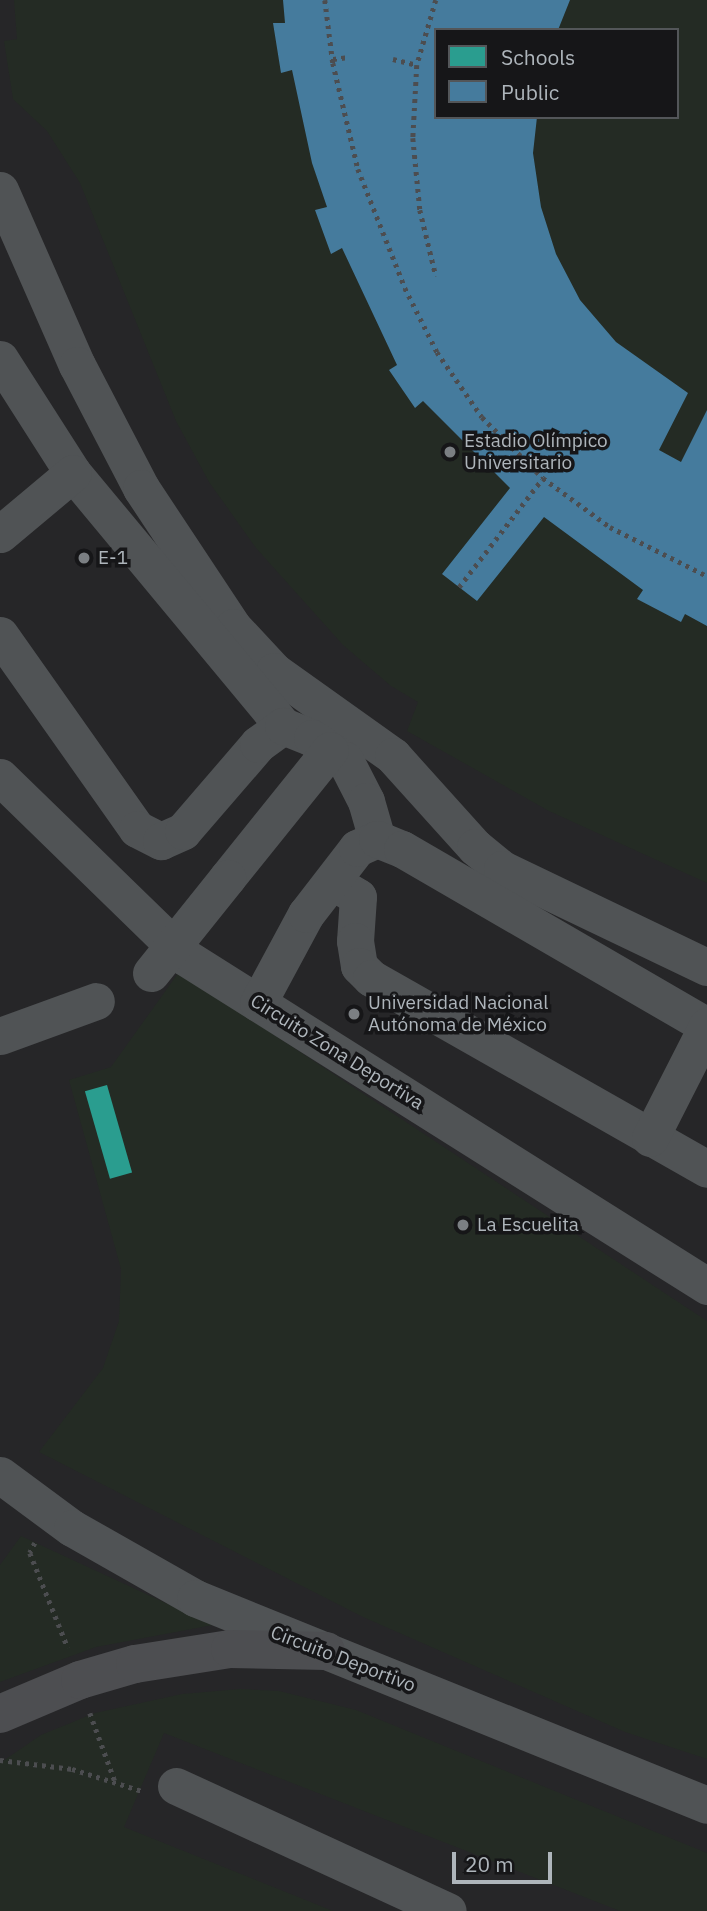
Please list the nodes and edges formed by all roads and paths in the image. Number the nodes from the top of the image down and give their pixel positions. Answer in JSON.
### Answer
{"nodes":[{"id":1,"x":325,"y":0,"type":"edge"},
{"id":2,"x":436,"y":0,"type":"edge"},
{"id":3,"x":349,"y":57,"type":"dead end"},
{"id":4,"x":333,"y":59,"type":"junction"},
{"id":5,"x":393,"y":59,"type":"dead end"},
{"id":6,"x":417,"y":65,"type":"junction"},
{"id":7,"x":0,"y":190,"type":"edge"},
{"id":8,"x":436,"y":276,"type":"dead end"},
{"id":9,"x":0,"y":359,"type":"edge"},
{"id":10,"x":73,"y":472,"type":"junction"},
{"id":11,"x":543,"y":478,"type":"junction"},
{"id":12,"x":0,"y":534,"type":"edge"},
{"id":13,"x":707,"y":576,"type":"edge"},
{"id":14,"x":459,"y":587,"type":"dead end"},
{"id":15,"x":0,"y":635,"type":"edge"},
{"id":16,"x":283,"y":726,"type":"junction"},
{"id":17,"x":330,"y":750,"type":"junction"},
{"id":18,"x":0,"y":776,"type":"edge"},
{"id":19,"x":377,"y":839,"type":"junction"},
{"id":20,"x":333,"y":882,"type":"junction"},
{"id":21,"x":707,"y":967,"type":"edge"},
{"id":22,"x":151,"y":973,"type":"dead end"},
{"id":23,"x":96,"y":1001,"type":"dead end"},
{"id":24,"x":258,"y":1003,"type":"junction"},
{"id":25,"x":707,"y":1026,"type":"edge"},
{"id":26,"x":0,"y":1036,"type":"edge"},
{"id":27,"x":650,"y":1138,"type":"junction"},
{"id":28,"x":707,"y":1169,"type":"edge"},
{"id":29,"x":707,"y":1286,"type":"edge"},
{"id":30,"x":0,"y":1475,"type":"edge"},
{"id":31,"x":326,"y":1651,"type":"junction"},
{"id":32,"x":0,"y":1714,"type":"edge"},
{"id":33,"x":0,"y":1760,"type":"edge"},
{"id":34,"x":116,"y":1784,"type":"dead end"},
{"id":35,"x":176,"y":1786,"type":"dead end"},
{"id":36,"x":706,"y":1804,"type":"edge"},
{"id":37,"x":448,"y":1911,"type":"edge"}],
"edges":[{"from":1,"to":4,"type":"path"},
{"from":2,"to":6,"type":"path"},
{"from":3,"to":4,"type":"path"},
{"from":4,"to":11,"type":"path"},
{"from":5,"to":6,"type":"path"},
{"from":6,"to":8,"type":"path"},
{"from":7,"to":21,"type":"street"},
{"from":9,"to":10,"type":"street"},
{"from":10,"to":12,"type":"street"},
{"from":10,"to":16,"type":"street"},
{"from":11,"to":13,"type":"path"},
{"from":11,"to":14,"type":"path"},
{"from":15,"to":16,"type":"street"},
{"from":16,"to":17,"type":"street"},
{"from":17,"to":19,"type":"street"},
{"from":17,"to":22,"type":"street","bridge":true},
{"from":18,"to":24,"type":"street","name":"Circuito Zona Deportiva"},
{"from":19,"to":20,"type":"street"},
{"from":19,"to":25,"type":"street"},
{"from":20,"to":24,"type":"street"},
{"from":20,"to":27,"type":"street"},
{"from":23,"to":26,"type":"street"},
{"from":24,"to":29,"type":"street","name":"Circuito Zona Deportiva"},
{"from":25,"to":27,"type":"street"},
{"from":27,"to":28,"type":"street"},
{"from":30,"to":31,"type":"street","name":"Circuito Deportivo"},
{"from":31,"to":32,"type":"main road"},
{"from":31,"to":36,"type":"street","name":"Circuito Deportivo"},
{"from":33,"to":34,"type":"path"},
{"from":35,"to":37,"type":"street"}]}
